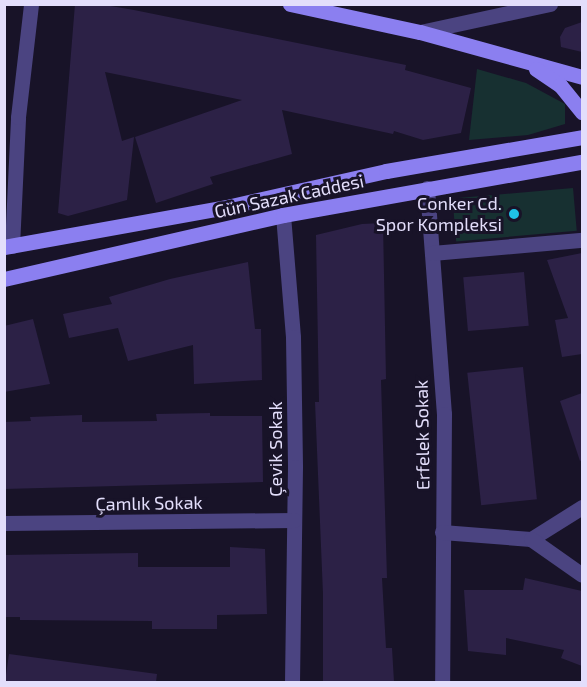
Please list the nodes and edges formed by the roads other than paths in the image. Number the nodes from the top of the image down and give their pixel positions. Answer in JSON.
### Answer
{"nodes":[{"id":1,"x":31,"y":4,"type":"edge"},
{"id":2,"x":290,"y":4,"type":"edge"},
{"id":3,"x":550,"y":4,"type":"edge"},
{"id":4,"x":420,"y":32,"type":"junction"},
{"id":5,"x":526,"y":62,"type":"junction"},
{"id":6,"x":582,"y":77,"type":"edge"},
{"id":7,"x":582,"y":88,"type":"edge"},
{"id":8,"x":582,"y":112,"type":"edge"},
{"id":9,"x":11,"y":118,"type":"edge"},
{"id":10,"x":582,"y":136,"type":"edge"},
{"id":11,"x":582,"y":162,"type":"edge"},
{"id":12,"x":427,"y":188,"type":"junction"},
{"id":13,"x":283,"y":215,"type":"junction"},
{"id":14,"x":582,"y":240,"type":"edge"},
{"id":15,"x":8,"y":247,"type":"edge"},
{"id":16,"x":432,"y":253,"type":"junction"},
{"id":17,"x":4,"y":279,"type":"edge"},
{"id":18,"x":582,"y":507,"type":"edge"},
{"id":19,"x":294,"y":520,"type":"junction"},
{"id":20,"x":4,"y":523,"type":"edge"},
{"id":21,"x":442,"y":532,"type":"junction"},
{"id":22,"x":531,"y":539,"type":"junction"},
{"id":23,"x":582,"y":575,"type":"edge"},
{"id":24,"x":292,"y":682,"type":"edge"},
{"id":25,"x":442,"y":682,"type":"edge"}],
"edges":[{"from":1,"to":9,"type":"street"},
{"from":2,"to":4,"type":"main road"},
{"from":3,"to":4,"type":"street"},
{"from":4,"to":5,"type":"main road"},
{"from":5,"to":6,"type":"main road"},
{"from":5,"to":7,"type":"main road"},
{"from":5,"to":8,"type":"main road"},
{"from":9,"to":15,"type":"street"},
{"from":10,"to":15,"type":"main road","name":"Gün Sazak Caddesi"},
{"from":11,"to":12,"type":"main road","name":"Gün Sazak Caddesi"},
{"from":12,"to":13,"type":"main road","name":"Gün Sazak Caddesi"},
{"from":12,"to":16,"type":"street","name":"Erfelek Sokak"},
{"from":13,"to":17,"type":"main road","name":"Gün Sazak Caddesi"},
{"from":13,"to":19,"type":"street","name":"Çevik Sokak"},
{"from":14,"to":16,"type":"street"},
{"from":16,"to":21,"type":"street","name":"Erfelek Sokak"},
{"from":18,"to":22,"type":"street"},
{"from":19,"to":20,"type":"street","name":"Çamlık Sokak"},
{"from":19,"to":24,"type":"street","name":"Çevik Sokak"},
{"from":21,"to":22,"type":"street"},
{"from":21,"to":25,"type":"street","name":"Erfelek Sokak"},
{"from":22,"to":23,"type":"street"}]}
